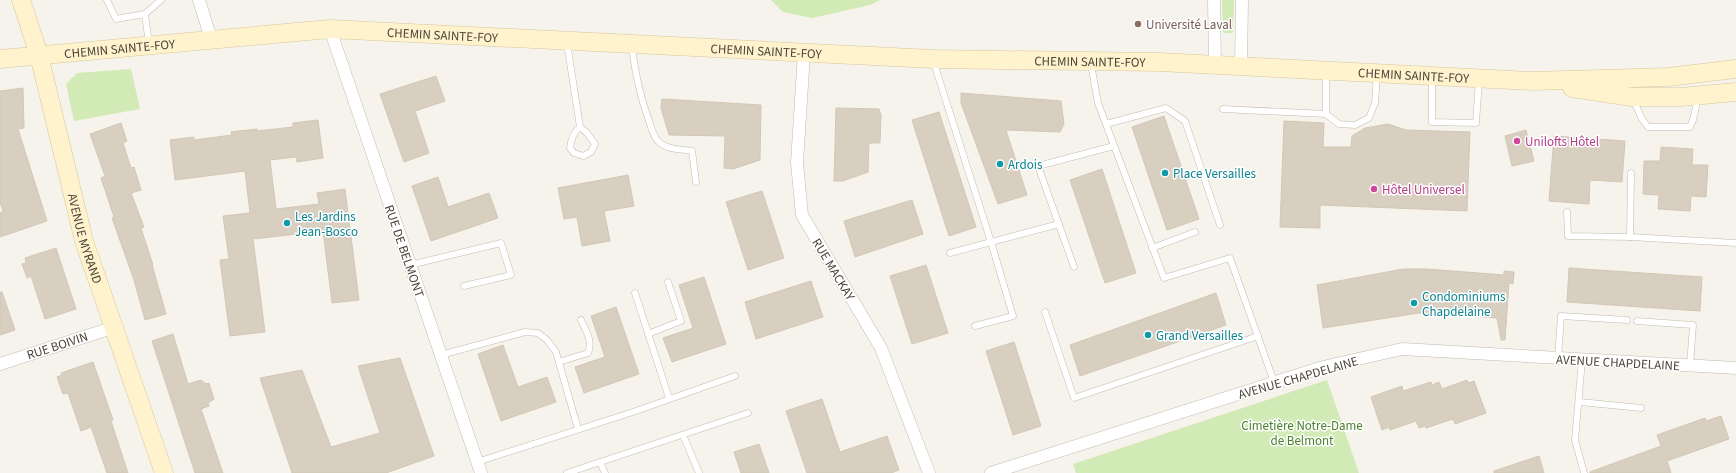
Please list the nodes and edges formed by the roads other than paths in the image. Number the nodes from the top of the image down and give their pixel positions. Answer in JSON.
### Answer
{"nodes":[{"id":1,"x":21,"y":0,"type":"edge"},
{"id":2,"x":107,"y":0,"type":"edge"},
{"id":3,"x":161,"y":0,"type":"edge"},
{"id":4,"x":199,"y":0,"type":"edge"},
{"id":5,"x":1214,"y":0,"type":"edge"},
{"id":6,"x":1242,"y":0,"type":"edge"},
{"id":7,"x":145,"y":14,"type":"junction"},
{"id":8,"x":330,"y":29,"type":"junction"},
{"id":9,"x":211,"y":39,"type":"junction"},
{"id":10,"x":567,"y":41,"type":"junction"},
{"id":11,"x":149,"y":45,"type":"junction"},
{"id":12,"x":632,"y":45,"type":"junction"},
{"id":13,"x":804,"y":53,"type":"junction"},
{"id":14,"x":39,"y":56,"type":"junction"},
{"id":15,"x":0,"y":59,"type":"edge"},
{"id":16,"x":933,"y":59,"type":"junction"},
{"id":17,"x":1090,"y":61,"type":"junction"},
{"id":18,"x":1215,"y":65,"type":"junction"},
{"id":19,"x":1241,"y":67,"type":"junction"},
{"id":20,"x":1736,"y":69,"type":"edge"},
{"id":21,"x":1326,"y":71,"type":"junction"},
{"id":22,"x":1378,"y":73,"type":"junction"},
{"id":23,"x":1432,"y":76,"type":"junction"},
{"id":24,"x":1479,"y":78,"type":"junction"},
{"id":25,"x":1533,"y":82,"type":"junction"},
{"id":26,"x":1736,"y":92,"type":"edge"},
{"id":27,"x":1698,"y":96,"type":"junction"},
{"id":28,"x":1632,"y":97,"type":"junction"},
{"id":29,"x":1224,"y":109,"type":"dead end"},
{"id":30,"x":1326,"y":114,"type":"junction"},
{"id":31,"x":1106,"y":124,"type":"junction"},
{"id":32,"x":580,"y":127,"type":"junction"},
{"id":33,"x":1114,"y":146,"type":"junction"},
{"id":34,"x":1631,"y":173,"type":"dead end"},
{"id":35,"x":696,"y":182,"type":"dead end"},
{"id":36,"x":1567,"y":212,"type":"dead end"},
{"id":37,"x":1059,"y":224,"type":"junction"},
{"id":38,"x":1220,"y":225,"type":"dead end"},
{"id":39,"x":1195,"y":232,"type":"dead end"},
{"id":40,"x":1630,"y":238,"type":"junction"},
{"id":41,"x":991,"y":242,"type":"junction"},
{"id":42,"x":1736,"y":243,"type":"edge"},
{"id":43,"x":1152,"y":248,"type":"junction"},
{"id":44,"x":950,"y":253,"type":"dead end"},
{"id":45,"x":410,"y":264,"type":"junction"},
{"id":46,"x":1074,"y":267,"type":"dead end"},
{"id":47,"x":668,"y":282,"type":"dead end"},
{"id":48,"x":464,"y":286,"type":"dead end"},
{"id":49,"x":635,"y":293,"type":"dead end"},
{"id":50,"x":1045,"y":312,"type":"dead end"},
{"id":51,"x":581,"y":320,"type":"dead end"},
{"id":52,"x":1627,"y":320,"type":"dead end"},
{"id":53,"x":1637,"y":321,"type":"dead end"},
{"id":54,"x":975,"y":326,"type":"dead end"},
{"id":55,"x":115,"y":327,"type":"junction"},
{"id":56,"x":648,"y":334,"type":"junction"},
{"id":57,"x":1258,"y":336,"type":"junction"},
{"id":58,"x":441,"y":356,"type":"junction"},
{"id":59,"x":1558,"y":359,"type":"junction"},
{"id":60,"x":1582,"y":360,"type":"junction"},
{"id":61,"x":558,"y":362,"type":"junction"},
{"id":62,"x":0,"y":364,"type":"edge"},
{"id":63,"x":1690,"y":366,"type":"junction"},
{"id":64,"x":1736,"y":368,"type":"edge"},
{"id":65,"x":735,"y":376,"type":"dead end"},
{"id":66,"x":1274,"y":382,"type":"junction"},
{"id":67,"x":669,"y":398,"type":"junction"},
{"id":68,"x":1580,"y":402,"type":"junction"},
{"id":69,"x":1641,"y":408,"type":"dead end"},
{"id":70,"x":748,"y":413,"type":"dead end"},
{"id":71,"x":578,"y":429,"type":"junction"},
{"id":72,"x":683,"y":435,"type":"junction"},
{"id":73,"x":600,"y":462,"type":"junction"},
{"id":74,"x":479,"y":467,"type":"edge"},
{"id":75,"x":164,"y":473,"type":"edge"},
{"id":76,"x":567,"y":473,"type":"edge"},
{"id":77,"x":604,"y":473,"type":"edge"},
{"id":78,"x":699,"y":473,"type":"edge"},
{"id":79,"x":929,"y":473,"type":"edge"},
{"id":80,"x":991,"y":473,"type":"edge"},
{"id":81,"x":1584,"y":473,"type":"edge"}],
"edges":[{"from":1,"to":14,"type":"main road","name":"AVENUE MYRAND"},
{"from":2,"to":7,"type":"lane"},
{"from":3,"to":7,"type":"lane"},
{"from":4,"to":9,"type":"street"},
{"from":5,"to":18,"type":"street"},
{"from":6,"to":19,"type":"street"},
{"from":7,"to":11,"type":"lane"},
{"from":8,"to":9,"type":"main road","name":"CHEMIN SAINTE-FOY"},
{"from":8,"to":10,"type":"main road","name":"CHEMIN SAINTE-FOY"},
{"from":8,"to":45,"type":"street","name":"RUE DE BELMONT"},
{"from":9,"to":11,"type":"main road","name":"CHEMIN SAINTE-FOY"},
{"from":10,"to":12,"type":"main road","name":"CHEMIN SAINTE-FOY"},
{"from":10,"to":32,"type":"lane"},
{"from":11,"to":14,"type":"main road","name":"CHEMIN SAINTE-FOY"},
{"from":12,"to":13,"type":"main road","name":"CHEMIN SAINTE-FOY"},
{"from":12,"to":35,"type":"lane"},
{"from":13,"to":16,"type":"main road","name":"CHEMIN SAINTE-FOY"},
{"from":13,"to":79,"type":"street","name":"RUE MACKAY"},
{"from":14,"to":15,"type":"main road","name":"CHEMIN SAINTE-FOY"},
{"from":14,"to":55,"type":"main road","name":"AVENUE MYRAND"},
{"from":16,"to":17,"type":"main road","name":"CHEMIN SAINTE-FOY"},
{"from":16,"to":41,"type":"lane"},
{"from":17,"to":18,"type":"main road","name":"CHEMIN SAINTE-FOY"},
{"from":17,"to":31,"type":"lane"},
{"from":18,"to":19,"type":"main road","name":"CHEMIN SAINTE-FOY"},
{"from":19,"to":21,"type":"main road","name":"CHEMIN SAINTE-FOY"},
{"from":20,"to":25,"type":"main road","name":"CHEMIN SAINTE-FOY"},
{"from":21,"to":22,"type":"main road","name":"CHEMIN SAINTE-FOY"},
{"from":21,"to":30,"type":"lane"},
{"from":22,"to":23,"type":"main road","name":"CHEMIN SAINTE-FOY"},
{"from":22,"to":30,"type":"lane"},
{"from":23,"to":24,"type":"main road","name":"CHEMIN SAINTE-FOY"},
{"from":23,"to":24,"type":"lane"},
{"from":24,"to":25,"type":"main road","name":"CHEMIN SAINTE-FOY"},
{"from":25,"to":28,"type":"main road","name":"CHEMIN SAINTE-FOY"},
{"from":26,"to":27,"type":"main road","name":"CHEMIN SAINTE-FOY"},
{"from":27,"to":28,"type":"main road","name":"CHEMIN SAINTE-FOY"},
{"from":27,"to":28,"type":"lane"},
{"from":29,"to":30,"type":"lane"},
{"from":31,"to":33,"type":"lane"},
{"from":31,"to":38,"type":"lane"},
{"from":32,"to":32,"type":"lane"},
{"from":33,"to":37,"type":"lane"},
{"from":33,"to":43,"type":"lane"},
{"from":34,"to":40,"type":"lane"},
{"from":36,"to":40,"type":"lane"},
{"from":37,"to":41,"type":"lane"},
{"from":37,"to":46,"type":"lane"},
{"from":39,"to":43,"type":"lane"},
{"from":40,"to":42,"type":"lane"},
{"from":41,"to":44,"type":"lane"},
{"from":41,"to":54,"type":"lane"},
{"from":43,"to":57,"type":"lane"},
{"from":45,"to":48,"type":"lane"},
{"from":45,"to":58,"type":"street","name":"RUE DE BELMONT"},
{"from":47,"to":56,"type":"lane"},
{"from":49,"to":56,"type":"lane"},
{"from":50,"to":57,"type":"lane"},
{"from":51,"to":61,"type":"lane"},
{"from":52,"to":59,"type":"lane"},
{"from":53,"to":63,"type":"lane"},
{"from":55,"to":62,"type":"street","name":"RUE BOIVIN"},
{"from":55,"to":75,"type":"main road","name":"AVENUE MYRAND"},
{"from":56,"to":67,"type":"lane"},
{"from":57,"to":66,"type":"lane"},
{"from":58,"to":61,"type":"lane"},
{"from":58,"to":74,"type":"street","name":"RUE DE BELMONT"},
{"from":59,"to":60,"type":"street","name":"AVENUE CHAPDELAINE"},
{"from":59,"to":66,"type":"street","name":"AVENUE CHAPDELAINE"},
{"from":60,"to":63,"type":"street","name":"AVENUE CHAPDELAINE"},
{"from":60,"to":68,"type":"lane"},
{"from":61,"to":71,"type":"lane"},
{"from":63,"to":64,"type":"street","name":"AVENUE CHAPDELAINE"},
{"from":65,"to":67,"type":"lane"},
{"from":66,"to":80,"type":"street","name":"AVENUE CHAPDELAINE"},
{"from":67,"to":71,"type":"lane"},
{"from":68,"to":69,"type":"lane"},
{"from":68,"to":81,"type":"lane"},
{"from":70,"to":72,"type":"lane"},
{"from":71,"to":74,"type":"lane"},
{"from":72,"to":73,"type":"lane"},
{"from":72,"to":78,"type":"lane"},
{"from":73,"to":76,"type":"lane"},
{"from":73,"to":77,"type":"lane"}]}
